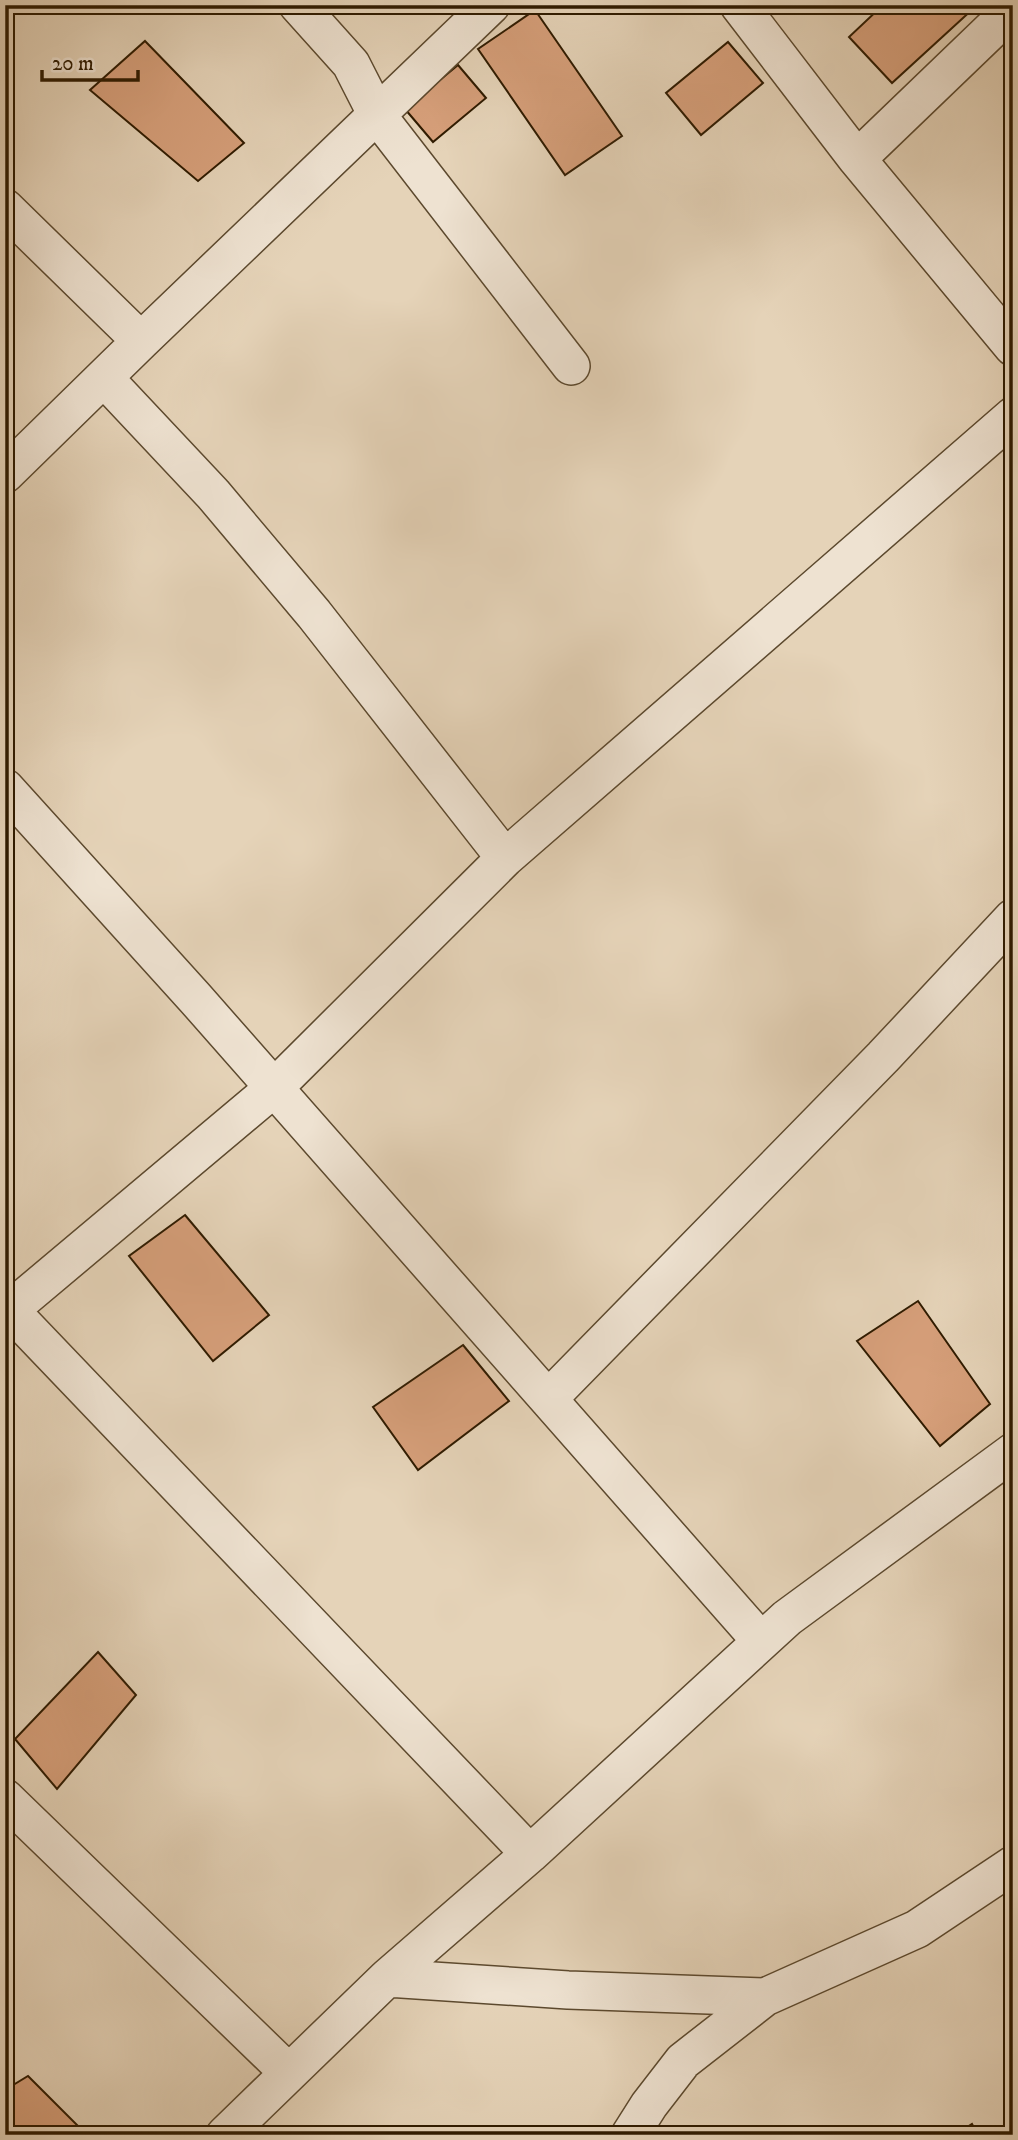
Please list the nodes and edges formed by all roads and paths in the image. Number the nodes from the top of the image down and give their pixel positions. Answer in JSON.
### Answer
{"nodes":[{"id":1,"x":298,"y":5,"type":"edge"},
{"id":2,"x":491,"y":5,"type":"edge"},
{"id":3,"x":739,"y":5,"type":"edge"},
{"id":4,"x":1013,"y":9,"type":"edge"},
{"id":5,"x":377,"y":115,"type":"junction"},
{"id":6,"x":857,"y":159,"type":"junction"},
{"id":7,"x":5,"y":208,"type":"edge"},
{"id":8,"x":1011,"y":339,"type":"edge"},
{"id":9,"x":141,"y":341,"type":"junction"},
{"id":10,"x":571,"y":366,"type":"dead end"},
{"id":11,"x":104,"y":378,"type":"junction"},
{"id":12,"x":1013,"y":416,"type":"edge"},
{"id":13,"x":5,"y":474,"type":"edge"},
{"id":14,"x":5,"y":788,"type":"edge"},
{"id":15,"x":505,"y":858,"type":"junction"},
{"id":16,"x":1013,"y":918,"type":"edge"},
{"id":17,"x":274,"y":1088,"type":"junction"},
{"id":18,"x":7,"y":1309,"type":"edge"},
{"id":19,"x":548,"y":1399,"type":"junction"},
{"id":20,"x":1013,"y":1452,"type":"edge"},
{"id":21,"x":761,"y":1642,"type":"junction"},
{"id":22,"x":5,"y":1798,"type":"edge"},
{"id":23,"x":530,"y":1854,"type":"junction"},
{"id":24,"x":1013,"y":1865,"type":"edge"},
{"id":25,"x":387,"y":1978,"type":"junction"},
{"id":26,"x":765,"y":1997,"type":"junction"},
{"id":27,"x":289,"y":2073,"type":"junction"},
{"id":28,"x":225,"y":2135,"type":"edge"},
{"id":29,"x":630,"y":2135,"type":"edge"}],
"edges":[{"from":1,"to":5,"type":"street"},
{"from":2,"to":5,"type":"street"},
{"from":3,"to":6,"type":"street"},
{"from":4,"to":6,"type":"street"},
{"from":5,"to":9,"type":"street"},
{"from":5,"to":10,"type":"street"},
{"from":6,"to":8,"type":"street"},
{"from":7,"to":9,"type":"street"},
{"from":9,"to":11,"type":"street"},
{"from":11,"to":13,"type":"street"},
{"from":11,"to":15,"type":"street"},
{"from":12,"to":15,"type":"street"},
{"from":14,"to":17,"type":"street"},
{"from":15,"to":17,"type":"street"},
{"from":16,"to":19,"type":"street"},
{"from":17,"to":18,"type":"street"},
{"from":17,"to":19,"type":"street"},
{"from":18,"to":23,"type":"street"},
{"from":19,"to":21,"type":"street"},
{"from":20,"to":21,"type":"street"},
{"from":21,"to":23,"type":"street"},
{"from":22,"to":27,"type":"street"},
{"from":23,"to":25,"type":"street"},
{"from":24,"to":26,"type":"street"},
{"from":25,"to":26,"type":"street"},
{"from":25,"to":27,"type":"street"},
{"from":26,"to":29,"type":"street"},
{"from":27,"to":28,"type":"street"}]}
